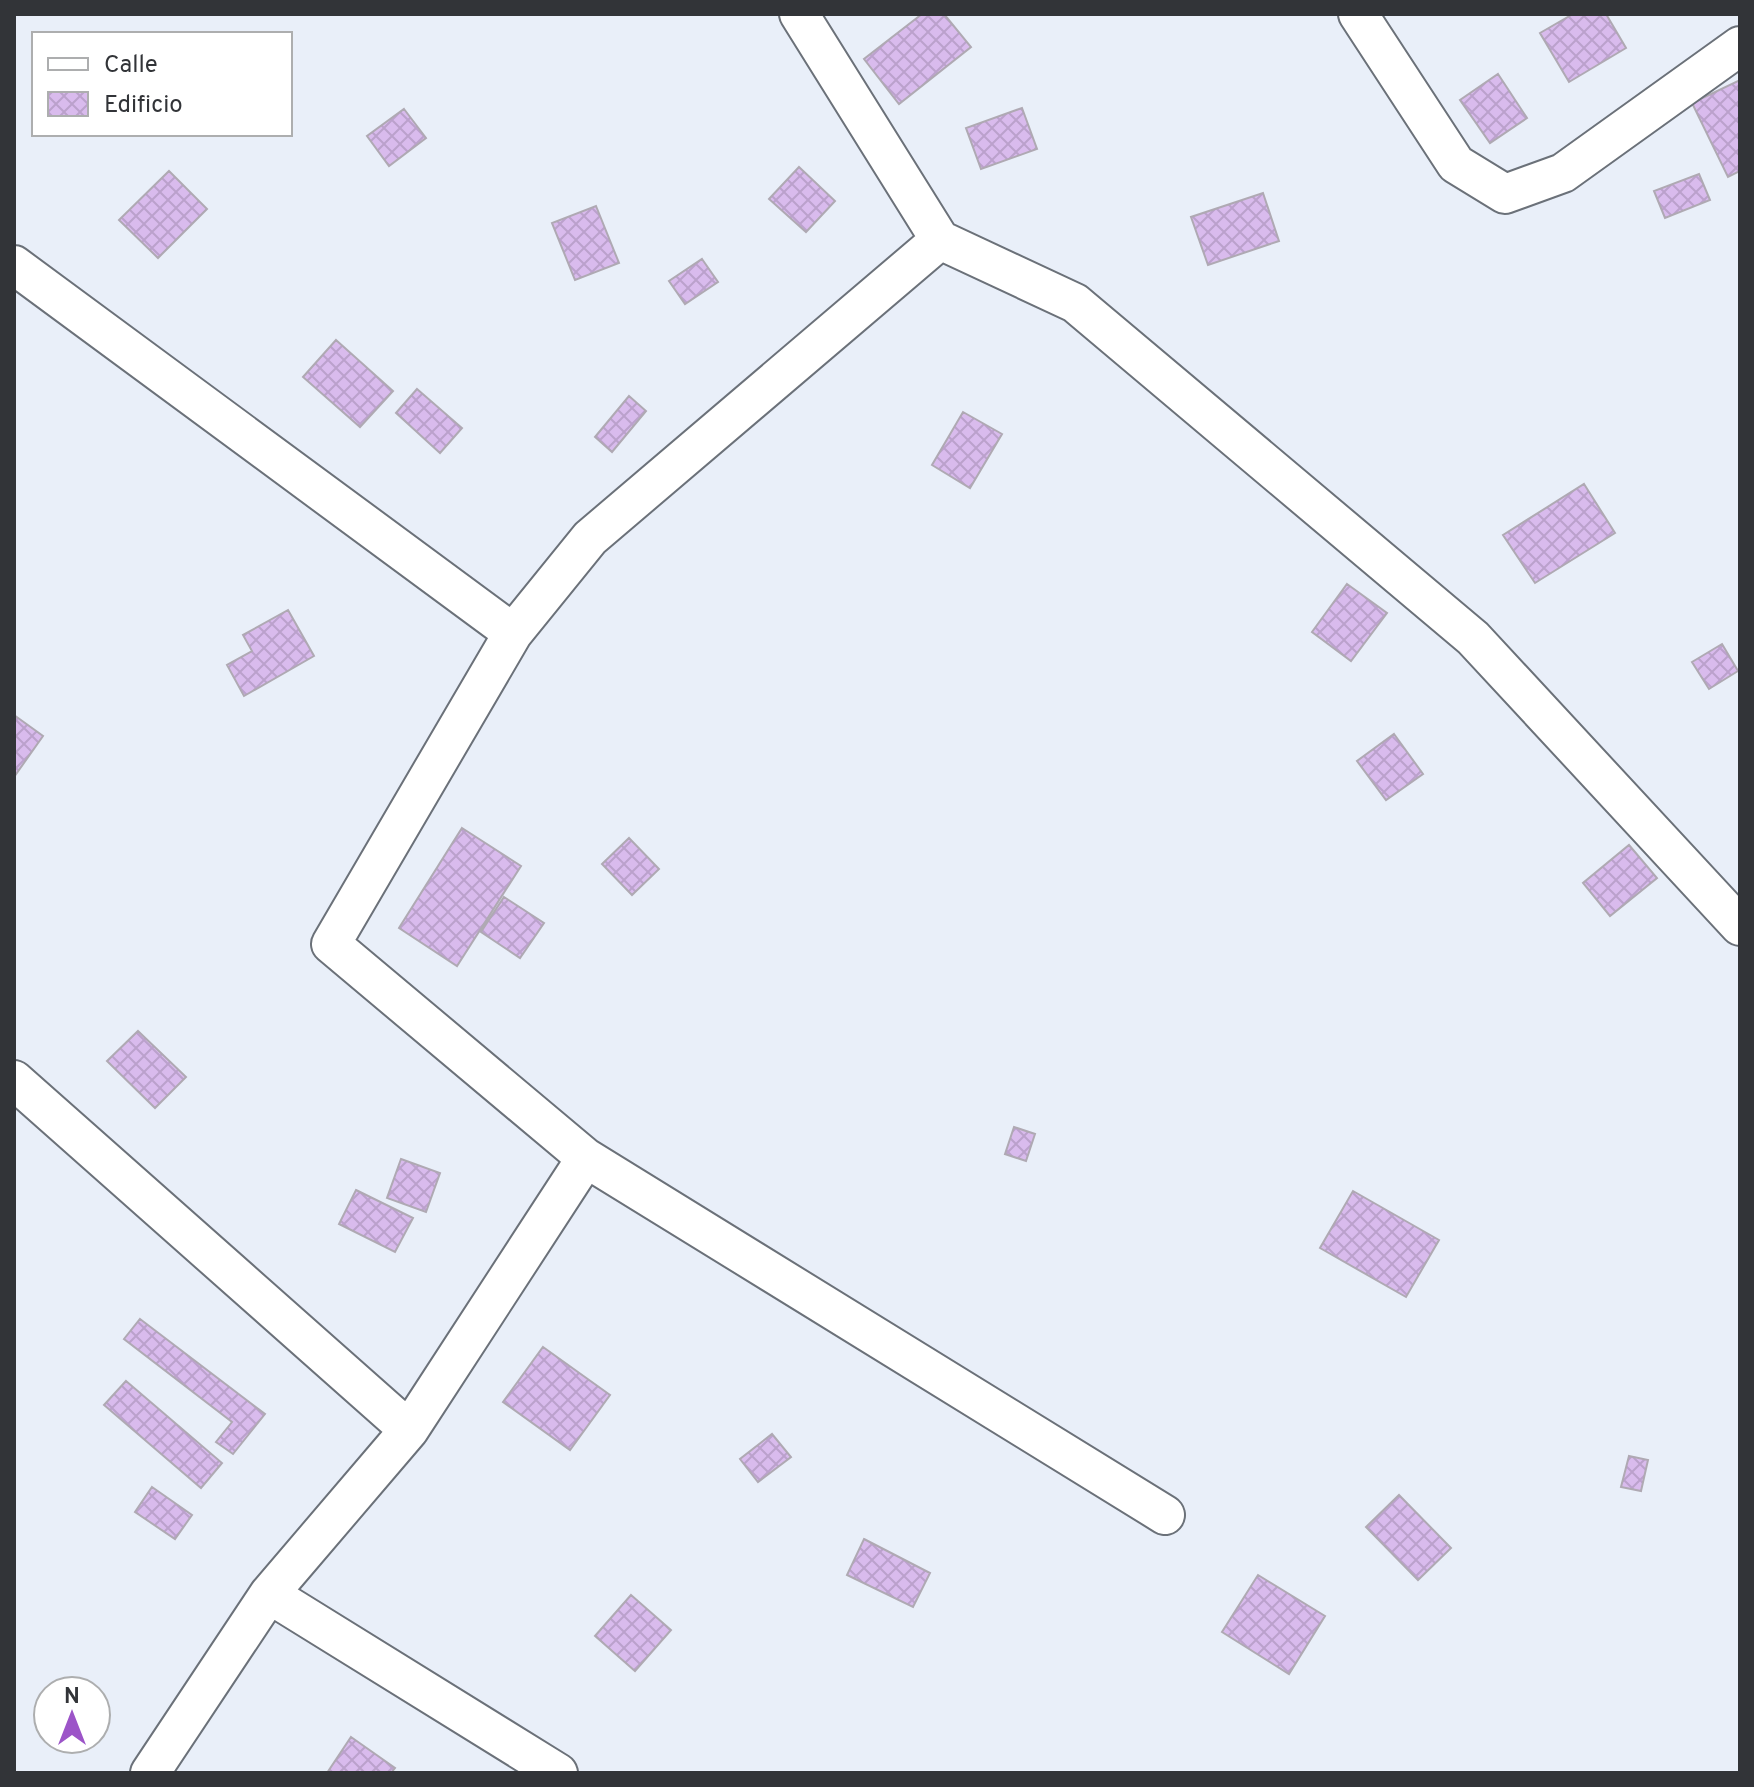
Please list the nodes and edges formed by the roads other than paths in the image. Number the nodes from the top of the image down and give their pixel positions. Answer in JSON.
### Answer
{"nodes":[{"id":1,"x":799,"y":14,"type":"edge"},
{"id":2,"x":1358,"y":14,"type":"edge"},
{"id":3,"x":1740,"y":46,"type":"edge"},
{"id":4,"x":940,"y":240,"type":"junction"},
{"id":5,"x":14,"y":265,"type":"edge"},
{"id":6,"x":513,"y":633,"type":"junction"},
{"id":7,"x":1740,"y":926,"type":"edge"},
{"id":8,"x":14,"y":1080,"type":"edge"},
{"id":9,"x":586,"y":1158,"type":"junction"},
{"id":10,"x":409,"y":1430,"type":"junction"},
{"id":11,"x":1165,"y":1515,"type":"dead end"},
{"id":12,"x":269,"y":1594,"type":"junction"},
{"id":13,"x":150,"y":1773,"type":"edge"},
{"id":14,"x":558,"y":1773,"type":"edge"}],
"edges":[{"from":1,"to":4,"type":"street"},
{"from":2,"to":3,"type":"street"},
{"from":4,"to":6,"type":"street"},
{"from":4,"to":7,"type":"street"},
{"from":5,"to":6,"type":"street"},
{"from":6,"to":9,"type":"street"},
{"from":8,"to":10,"type":"street"},
{"from":9,"to":10,"type":"street"},
{"from":9,"to":11,"type":"street"},
{"from":10,"to":12,"type":"street"},
{"from":12,"to":13,"type":"street"},
{"from":12,"to":14,"type":"street"}]}
